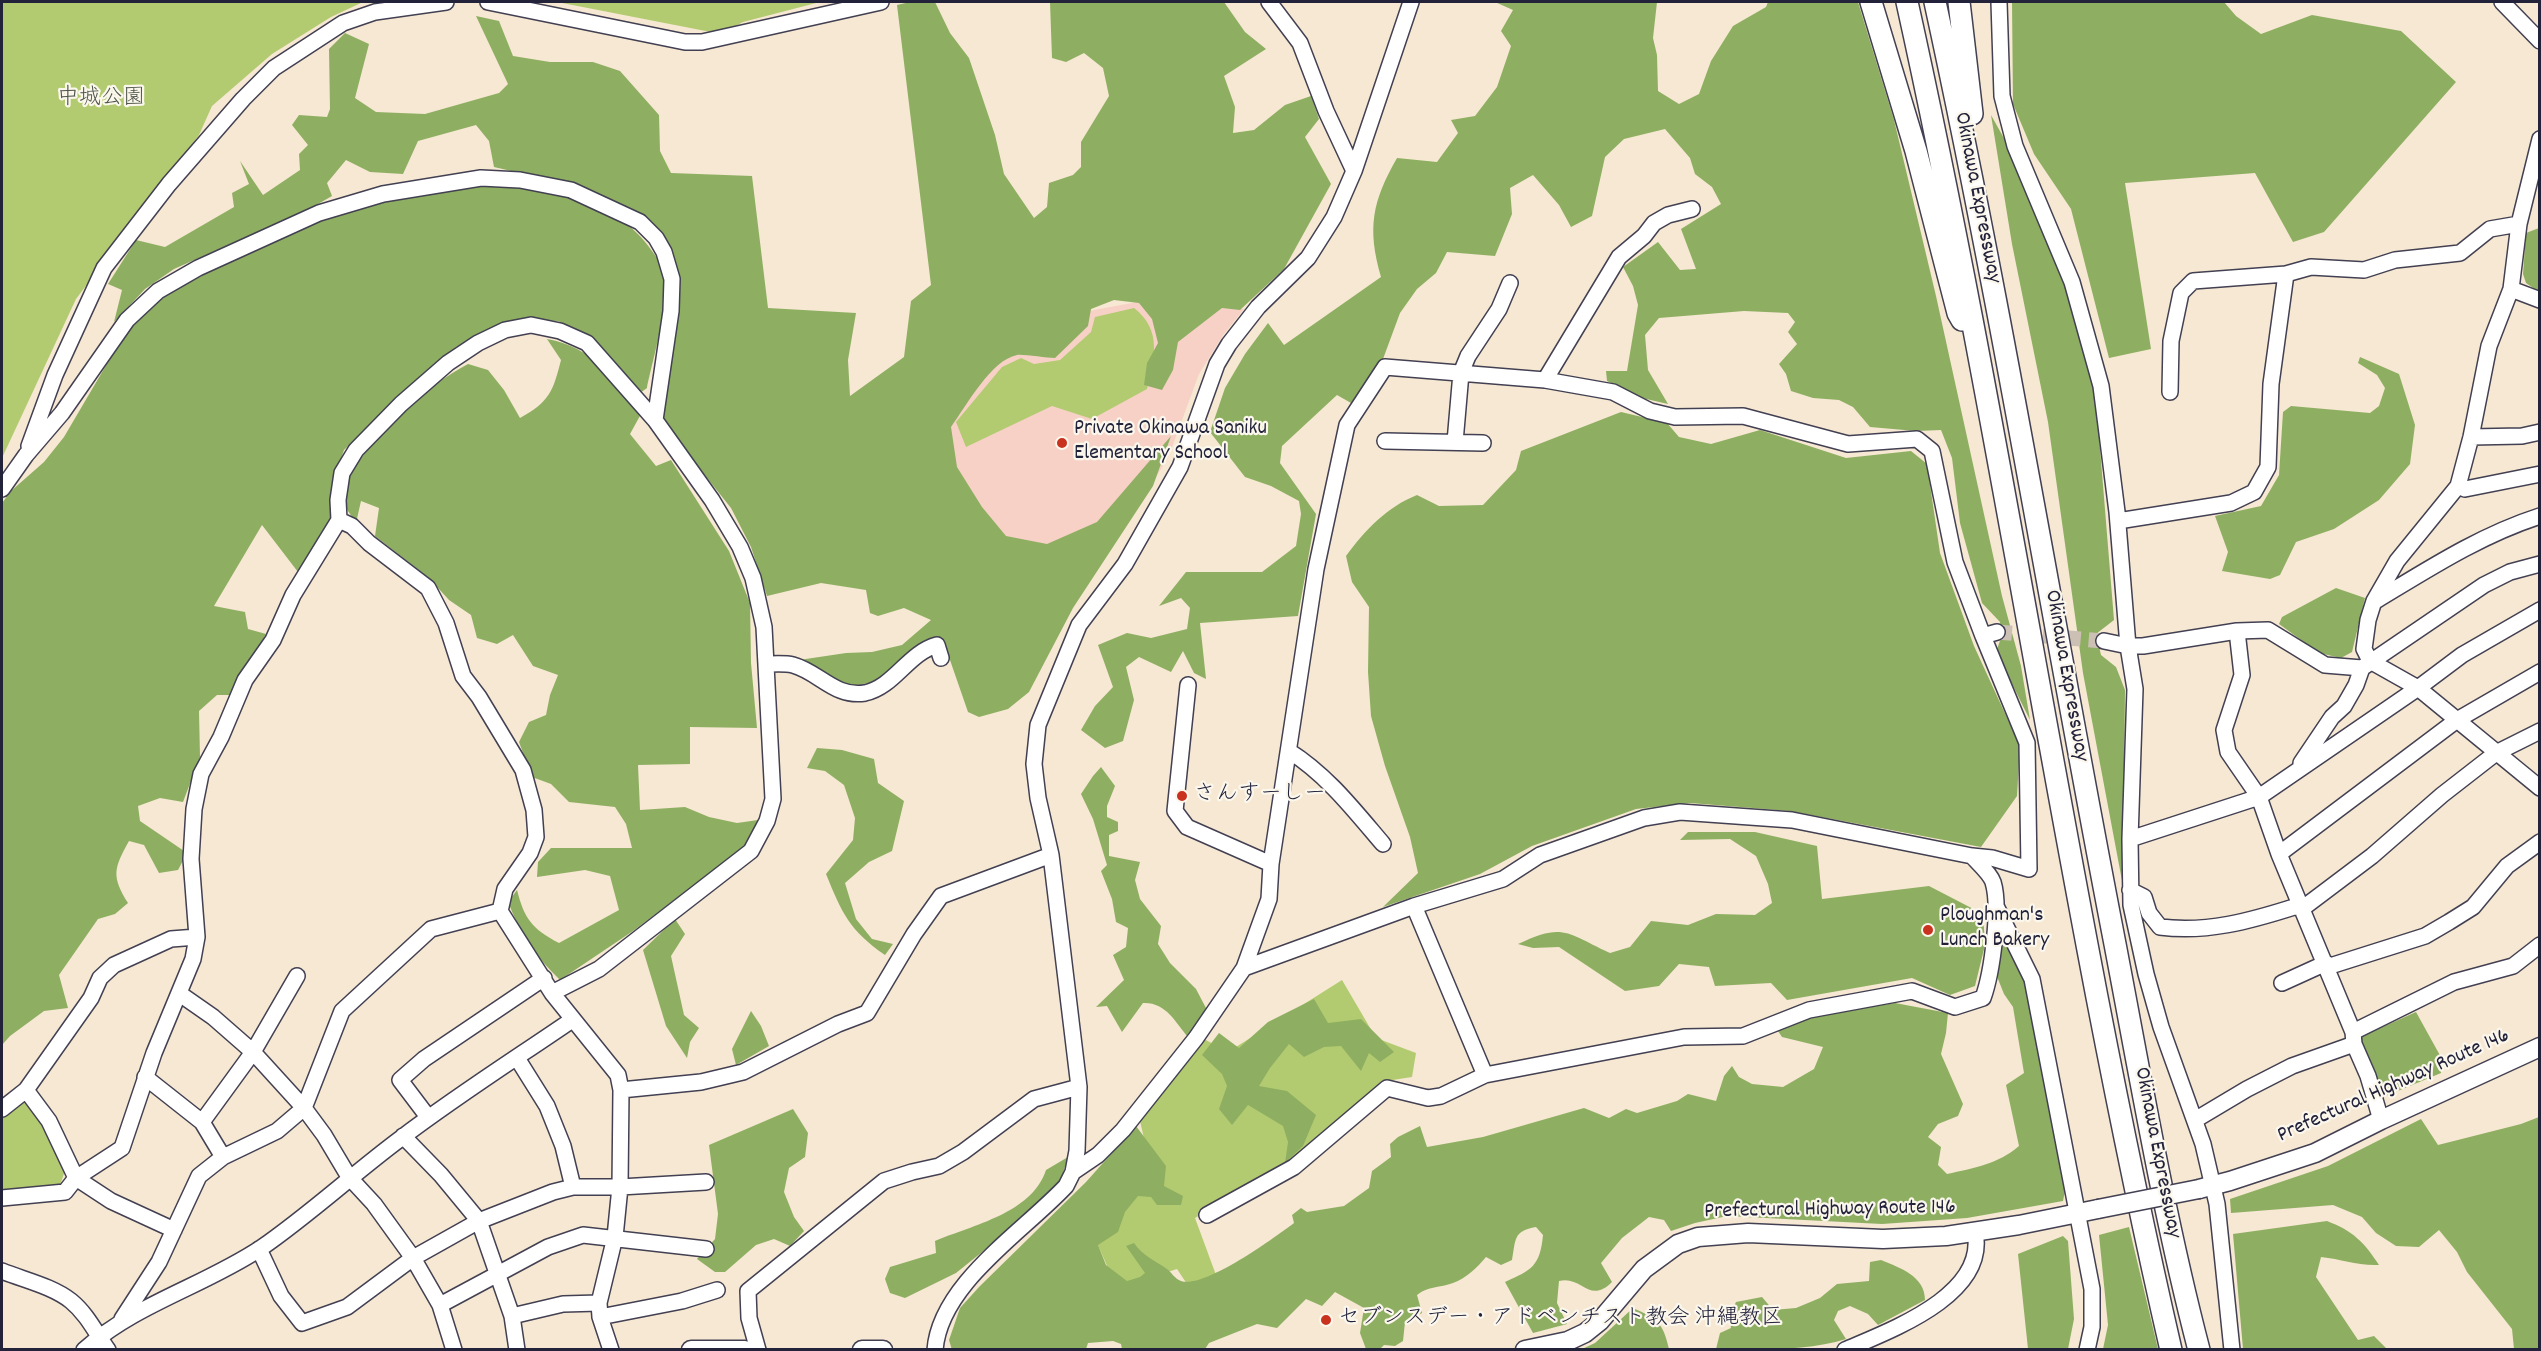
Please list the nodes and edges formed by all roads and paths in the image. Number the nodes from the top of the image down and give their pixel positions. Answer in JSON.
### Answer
{"nodes":[{"id":1,"x":446,"y":2,"type":"edge"},
{"id":2,"x":488,"y":2,"type":"edge"},
{"id":3,"x":880,"y":2,"type":"edge"},
{"id":4,"x":1269,"y":2,"type":"edge"},
{"id":5,"x":1411,"y":2,"type":"edge"},
{"id":6,"x":1871,"y":2,"type":"edge"},
{"id":7,"x":1907,"y":2,"type":"edge"},
{"id":8,"x":1935,"y":2,"type":"edge"},
{"id":9,"x":1959,"y":2,"type":"edge"},
{"id":10,"x":1999,"y":2,"type":"edge"},
{"id":11,"x":2502,"y":2,"type":"edge"},
{"id":12,"x":2540,"y":41,"type":"edge"},
{"id":13,"x":2540,"y":139,"type":"edge"},
{"id":14,"x":1970,"y":165,"type":"junction"},
{"id":15,"x":1354,"y":171,"type":"junction"},
{"id":16,"x":1692,"y":209,"type":"dead end"},
{"id":17,"x":2519,"y":224,"type":"junction"},
{"id":18,"x":2286,"y":274,"type":"junction"},
{"id":19,"x":1510,"y":283,"type":"dead end"},
{"id":20,"x":2511,"y":289,"type":"junction"},
{"id":21,"x":2540,"y":300,"type":"edge"},
{"id":22,"x":1978,"y":343,"type":"junction"},
{"id":23,"x":1461,"y":373,"type":"junction"},
{"id":24,"x":1545,"y":380,"type":"junction"},
{"id":25,"x":2170,"y":392,"type":"dead end"},
{"id":26,"x":655,"y":420,"type":"junction"},
{"id":27,"x":2540,"y":432,"type":"edge"},
{"id":28,"x":2471,"y":437,"type":"junction"},
{"id":29,"x":1386,"y":441,"type":"dead end"},
{"id":30,"x":1455,"y":442,"type":"junction"},
{"id":31,"x":1483,"y":443,"type":"dead end"},
{"id":32,"x":26,"y":455,"type":"junction"},
{"id":33,"x":2,"y":472,"type":"edge"},
{"id":34,"x":2540,"y":474,"type":"edge"},
{"id":35,"x":2458,"y":486,"type":"junction"},
{"id":36,"x":2,"y":489,"type":"edge"},
{"id":37,"x":2540,"y":516,"type":"edge"},
{"id":38,"x":339,"y":520,"type":"junction"},
{"id":39,"x":2118,"y":521,"type":"junction"},
{"id":40,"x":2540,"y":564,"type":"edge"},
{"id":41,"x":2374,"y":601,"type":"junction"},
{"id":42,"x":2540,"y":610,"type":"edge"},
{"id":43,"x":2236,"y":631,"type":"junction"},
{"id":44,"x":2104,"y":641,"type":"tunnel mouth"},
{"id":45,"x":2128,"y":646,"type":"junction"},
{"id":46,"x":941,"y":658,"type":"dead end"},
{"id":47,"x":766,"y":663,"type":"junction"},
{"id":48,"x":2366,"y":664,"type":"junction"},
{"id":49,"x":2540,"y":672,"type":"edge"},
{"id":50,"x":1188,"y":685,"type":"dead end"},
{"id":51,"x":2418,"y":687,"type":"junction"},
{"id":52,"x":2457,"y":720,"type":"junction"},
{"id":53,"x":2540,"y":730,"type":"edge"},
{"id":54,"x":1289,"y":751,"type":"junction"},
{"id":55,"x":2496,"y":753,"type":"junction"},
{"id":56,"x":2290,"y":775,"type":"junction"},
{"id":57,"x":2540,"y":788,"type":"edge"},
{"id":58,"x":2259,"y":797,"type":"junction"},
{"id":59,"x":2130,"y":839,"type":"junction"},
{"id":60,"x":2540,"y":842,"type":"edge"},
{"id":61,"x":1383,"y":844,"type":"dead end"},
{"id":62,"x":2280,"y":854,"type":"junction"},
{"id":63,"x":1051,"y":855,"type":"junction"},
{"id":64,"x":1972,"y":856,"type":"junction"},
{"id":65,"x":1271,"y":864,"type":"junction"},
{"id":66,"x":2130,"y":890,"type":"junction"},
{"id":67,"x":1414,"y":906,"type":"junction"},
{"id":68,"x":1997,"y":908,"type":"junction"},
{"id":69,"x":2303,"y":908,"type":"junction"},
{"id":70,"x":500,"y":911,"type":"junction"},
{"id":71,"x":197,"y":937,"type":"junction"},
{"id":72,"x":2540,"y":945,"type":"edge"},
{"id":73,"x":2326,"y":965,"type":"junction"},
{"id":74,"x":1244,"y":968,"type":"junction"},
{"id":75,"x":297,"y":976,"type":"dead end"},
{"id":76,"x":544,"y":978,"type":"junction"},
{"id":77,"x":2282,"y":983,"type":"dead end"},
{"id":78,"x":552,"y":993,"type":"junction"},
{"id":79,"x":180,"y":994,"type":"junction"},
{"id":80,"x":572,"y":1020,"type":"junction"},
{"id":81,"x":2353,"y":1038,"type":"junction"},
{"id":82,"x":2540,"y":1047,"type":"edge"},
{"id":83,"x":253,"y":1052,"type":"junction"},
{"id":84,"x":517,"y":1058,"type":"junction"},
{"id":85,"x":1485,"y":1076,"type":"junction"},
{"id":86,"x":145,"y":1077,"type":"junction"},
{"id":87,"x":1078,"y":1087,"type":"junction"},
{"id":88,"x":26,"y":1090,"type":"junction"},
{"id":89,"x":621,"y":1090,"type":"junction"},
{"id":90,"x":304,"y":1108,"type":"junction"},
{"id":91,"x":2,"y":1109,"type":"edge"},
{"id":92,"x":428,"y":1117,"type":"junction"},
{"id":93,"x":2195,"y":1120,"type":"junction"},
{"id":94,"x":2381,"y":1120,"type":"junction"},
{"id":95,"x":202,"y":1122,"type":"junction"},
{"id":96,"x":403,"y":1136,"type":"junction"},
{"id":97,"x":223,"y":1157,"type":"junction"},
{"id":98,"x":1073,"y":1172,"type":"junction"},
{"id":99,"x":349,"y":1177,"type":"junction"},
{"id":100,"x":76,"y":1178,"type":"junction"},
{"id":101,"x":706,"y":1182,"type":"dead end"},
{"id":102,"x":573,"y":1186,"type":"junction"},
{"id":103,"x":620,"y":1187,"type":"junction"},
{"id":104,"x":2205,"y":1187,"type":"junction"},
{"id":105,"x":2,"y":1200,"type":"edge"},
{"id":106,"x":2078,"y":1213,"type":"junction"},
{"id":107,"x":1207,"y":1215,"type":"dead end"},
{"id":108,"x":479,"y":1221,"type":"junction"},
{"id":109,"x":174,"y":1230,"type":"junction"},
{"id":110,"x":1975,"y":1232,"type":"junction"},
{"id":111,"x":615,"y":1237,"type":"junction"},
{"id":112,"x":259,"y":1249,"type":"junction"},
{"id":113,"x":706,"y":1249,"type":"dead end"},
{"id":114,"x":413,"y":1258,"type":"junction"},
{"id":115,"x":2,"y":1271,"type":"edge"},
{"id":116,"x":498,"y":1274,"type":"junction"},
{"id":117,"x":717,"y":1290,"type":"dead end"},
{"id":118,"x":440,"y":1305,"type":"junction"},
{"id":119,"x":600,"y":1310,"type":"junction"},
{"id":120,"x":512,"y":1316,"type":"junction"},
{"id":121,"x":120,"y":1322,"type":"junction"},
{"id":122,"x":99,"y":1336,"type":"junction"},
{"id":123,"x":84,"y":1350,"type":"edge"},
{"id":124,"x":108,"y":1350,"type":"edge"},
{"id":125,"x":454,"y":1350,"type":"edge"},
{"id":126,"x":517,"y":1350,"type":"edge"},
{"id":127,"x":611,"y":1350,"type":"edge"},
{"id":128,"x":691,"y":1350,"type":"edge"},
{"id":129,"x":745,"y":1350,"type":"edge"},
{"id":130,"x":758,"y":1350,"type":"edge"},
{"id":131,"x":862,"y":1350,"type":"edge"},
{"id":132,"x":883,"y":1350,"type":"edge"},
{"id":133,"x":934,"y":1350,"type":"edge"},
{"id":134,"x":1525,"y":1350,"type":"edge"},
{"id":135,"x":1845,"y":1350,"type":"edge"},
{"id":136,"x":2087,"y":1350,"type":"edge"},
{"id":137,"x":2171,"y":1350,"type":"edge"},
{"id":138,"x":2199,"y":1350,"type":"edge"},
{"id":139,"x":2232,"y":1350,"type":"edge"}],
"edges":[{"from":1,"to":32,"type":"street"},
{"from":2,"to":3,"type":"street"},
{"from":4,"to":15,"type":"street"},
{"from":5,"to":15,"type":"street"},
{"from":6,"to":22,"type":"highway"},
{"from":7,"to":22,"type":"highway","name":"Okinawa Expressway"},
{"from":8,"to":14,"type":"highway","name":"Okinawa Expressway"},
{"from":9,"to":14,"type":"highway"},
{"from":10,"to":39,"type":"street"},
{"from":11,"to":12,"type":"street"},
{"from":13,"to":17,"type":"street"},
{"from":14,"to":138,"type":"highway","name":"Okinawa Expressway"},
{"from":15,"to":63,"type":"street"},
{"from":16,"to":24,"type":"street"},
{"from":17,"to":18,"type":"street"},
{"from":17,"to":20,"type":"street"},
{"from":18,"to":25,"type":"street"},
{"from":18,"to":39,"type":"street"},
{"from":19,"to":23,"type":"street"},
{"from":20,"to":21,"type":"street"},
{"from":20,"to":28,"type":"street"},
{"from":22,"to":137,"type":"highway","name":"Okinawa Expressway"},
{"from":23,"to":24,"type":"street"},
{"from":23,"to":30,"type":"street"},
{"from":23,"to":54,"type":"street"},
{"from":24,"to":64,"type":"street"},
{"from":26,"to":32,"type":"street"},
{"from":26,"to":38,"type":"street"},
{"from":26,"to":47,"type":"street"},
{"from":27,"to":28,"type":"street"},
{"from":28,"to":35,"type":"street"},
{"from":29,"to":30,"type":"street"},
{"from":30,"to":31,"type":"street"},
{"from":32,"to":33,"type":"street"},
{"from":32,"to":36,"type":"street"},
{"from":34,"to":35,"type":"street"},
{"from":35,"to":41,"type":"street"},
{"from":37,"to":41,"type":"street"},
{"from":38,"to":70,"type":"street"},
{"from":38,"to":71,"type":"street"},
{"from":39,"to":45,"type":"street"},
{"from":40,"to":48,"type":"street"},
{"from":41,"to":48,"type":"street"},
{"from":42,"to":51,"type":"street"},
{"from":43,"to":45,"type":"street"},
{"from":43,"to":48,"type":"street"},
{"from":43,"to":58,"type":"street"},
{"from":44,"to":45,"type":"street"},
{"from":45,"to":59,"type":"street"},
{"from":46,"to":47,"type":"street"},
{"from":47,"to":78,"type":"street"},
{"from":48,"to":51,"type":"street"},
{"from":48,"to":56,"type":"street"},
{"from":49,"to":52,"type":"street"},
{"from":50,"to":65,"type":"street"},
{"from":51,"to":52,"type":"street"},
{"from":51,"to":56,"type":"street"},
{"from":52,"to":55,"type":"street"},
{"from":52,"to":62,"type":"street"},
{"from":53,"to":55,"type":"street"},
{"from":54,"to":61,"type":"street"},
{"from":54,"to":65,"type":"street"},
{"from":55,"to":57,"type":"street"},
{"from":55,"to":69,"type":"street"},
{"from":56,"to":58,"type":"street"},
{"from":58,"to":59,"type":"street"},
{"from":58,"to":62,"type":"street"},
{"from":59,"to":66,"type":"street"},
{"from":60,"to":73,"type":"street"},
{"from":62,"to":69,"type":"street"},
{"from":63,"to":87,"type":"street"},
{"from":63,"to":89,"type":"street"},
{"from":64,"to":67,"type":"street"},
{"from":64,"to":68,"type":"street"},
{"from":65,"to":74,"type":"street"},
{"from":66,"to":69,"type":"street"},
{"from":66,"to":93,"type":"street"},
{"from":67,"to":74,"type":"street"},
{"from":67,"to":85,"type":"street"},
{"from":68,"to":85,"type":"street"},
{"from":68,"to":106,"type":"street"},
{"from":69,"to":73,"type":"street"},
{"from":70,"to":76,"type":"street"},
{"from":70,"to":90,"type":"street"},
{"from":71,"to":79,"type":"street"},
{"from":71,"to":88,"type":"street"},
{"from":72,"to":81,"type":"street"},
{"from":73,"to":77,"type":"street"},
{"from":73,"to":81,"type":"street"},
{"from":74,"to":98,"type":"street"},
{"from":75,"to":83,"type":"street"},
{"from":76,"to":78,"type":"street"},
{"from":76,"to":92,"type":"street"},
{"from":78,"to":80,"type":"street"},
{"from":79,"to":83,"type":"street"},
{"from":79,"to":86,"type":"street"},
{"from":80,"to":84,"type":"street"},
{"from":80,"to":89,"type":"street"},
{"from":81,"to":93,"type":"street"},
{"from":81,"to":94,"type":"street"},
{"from":82,"to":94,"type":"main road","name":"Prefectural Highway Route 146"},
{"from":83,"to":90,"type":"street"},
{"from":83,"to":95,"type":"street"},
{"from":84,"to":92,"type":"street"},
{"from":84,"to":102,"type":"street"},
{"from":85,"to":107,"type":"street"},
{"from":86,"to":95,"type":"street"},
{"from":86,"to":100,"type":"street"},
{"from":87,"to":98,"type":"street"},
{"from":87,"to":130,"type":"street"},
{"from":88,"to":91,"type":"street"},
{"from":88,"to":100,"type":"street"},
{"from":89,"to":103,"type":"street"},
{"from":90,"to":97,"type":"street"},
{"from":90,"to":99,"type":"street"},
{"from":92,"to":96,"type":"street"},
{"from":93,"to":104,"type":"street"},
{"from":94,"to":104,"type":"main road","name":"Prefectural Highway Route 146"},
{"from":95,"to":97,"type":"street"},
{"from":96,"to":99,"type":"street"},
{"from":96,"to":108,"type":"street"},
{"from":97,"to":109,"type":"street"},
{"from":98,"to":133,"type":"street"},
{"from":99,"to":112,"type":"street"},
{"from":99,"to":114,"type":"street"},
{"from":100,"to":105,"type":"street"},
{"from":100,"to":109,"type":"street"},
{"from":101,"to":103,"type":"street"},
{"from":102,"to":103,"type":"street"},
{"from":102,"to":108,"type":"street"},
{"from":103,"to":111,"type":"street"},
{"from":104,"to":106,"type":"main road","name":"Prefectural Highway Route 146","bridge":true},
{"from":104,"to":139,"type":"street"},
{"from":106,"to":110,"type":"main road","name":"Prefectural Highway Route 146"},
{"from":106,"to":136,"type":"street"},
{"from":108,"to":114,"type":"street"},
{"from":108,"to":116,"type":"street"},
{"from":109,"to":121,"type":"street"},
{"from":110,"to":134,"type":"main road","name":"Prefectural Highway Route 146"},
{"from":110,"to":135,"type":"street"},
{"from":111,"to":113,"type":"street"},
{"from":111,"to":116,"type":"street"},
{"from":111,"to":119,"type":"street"},
{"from":112,"to":114,"type":"street"},
{"from":112,"to":121,"type":"street"},
{"from":114,"to":118,"type":"street"},
{"from":115,"to":122,"type":"street"},
{"from":116,"to":118,"type":"street"},
{"from":116,"to":120,"type":"street"},
{"from":117,"to":119,"type":"street"},
{"from":118,"to":125,"type":"street"},
{"from":119,"to":120,"type":"street"},
{"from":119,"to":127,"type":"street"},
{"from":120,"to":126,"type":"street"},
{"from":121,"to":122,"type":"street"},
{"from":122,"to":123,"type":"street"},
{"from":122,"to":124,"type":"street"},
{"from":128,"to":129,"type":"main road"},
{"from":131,"to":132,"type":"main road"}]}
